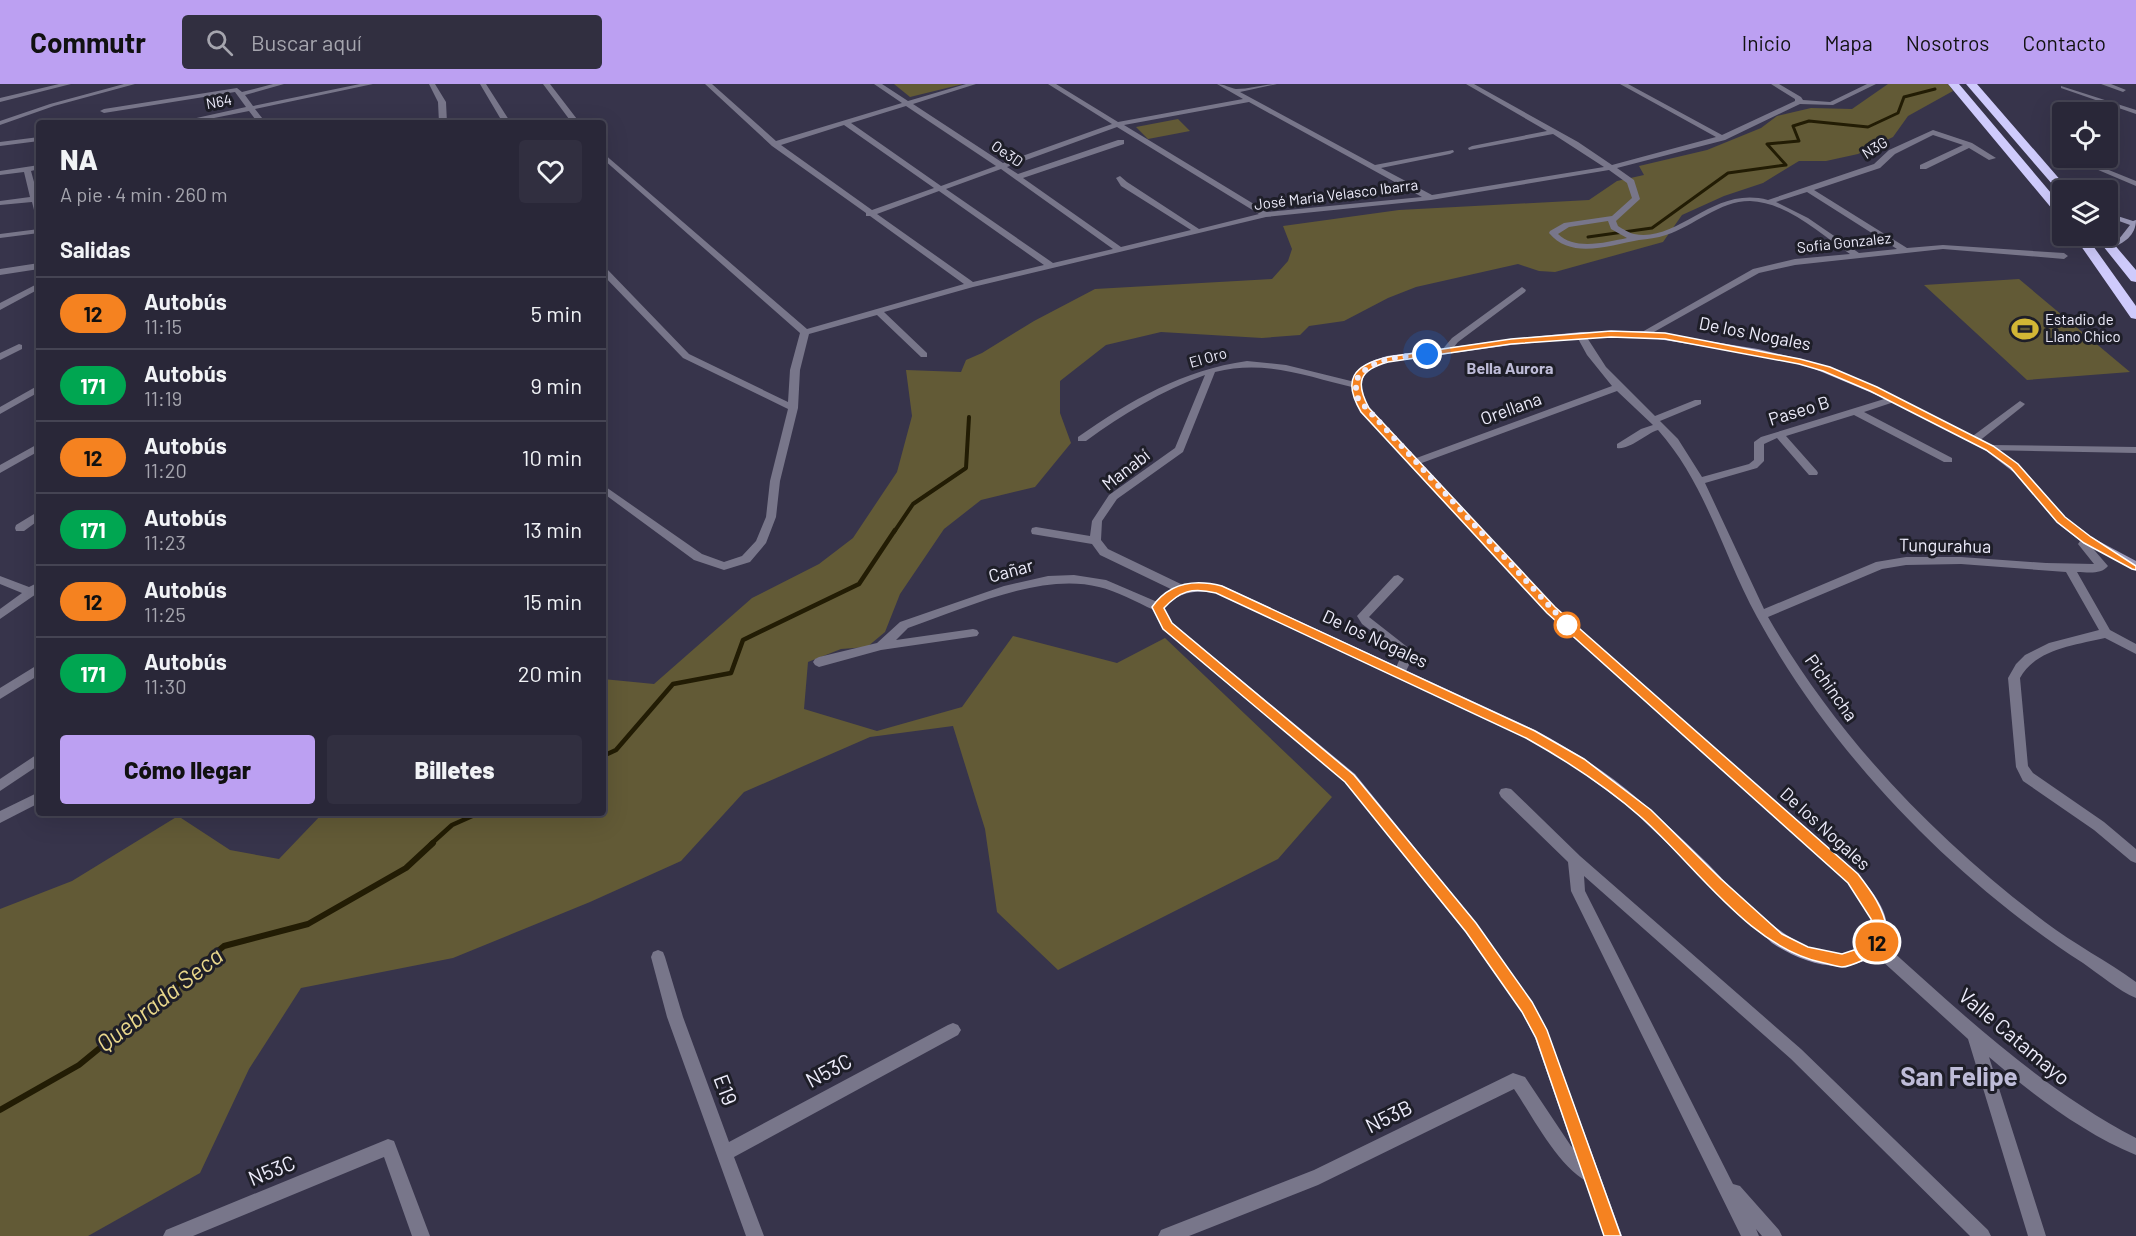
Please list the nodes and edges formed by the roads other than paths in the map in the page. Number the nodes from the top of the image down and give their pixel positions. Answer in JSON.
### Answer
{"nodes":[{"id":1,"x":68,"y":84,"type":"edge"},
{"id":2,"x":132,"y":84,"type":"edge"},
{"id":3,"x":276,"y":84,"type":"edge"},
{"id":4,"x":370,"y":84,"type":"edge"},
{"id":5,"x":432,"y":84,"type":"edge"},
{"id":6,"x":483,"y":84,"type":"edge"},
{"id":7,"x":546,"y":84,"type":"edge"},
{"id":8,"x":708,"y":84,"type":"edge"},
{"id":9,"x":878,"y":84,"type":"edge"},
{"id":10,"x":973,"y":84,"type":"edge"},
{"id":11,"x":1051,"y":84,"type":"edge"},
{"id":12,"x":1220,"y":84,"type":"edge"},
{"id":13,"x":1274,"y":84,"type":"edge"},
{"id":14,"x":1469,"y":84,"type":"edge"},
{"id":15,"x":1623,"y":84,"type":"edge"},
{"id":16,"x":1774,"y":84,"type":"edge"},
{"id":17,"x":1873,"y":84,"type":"edge"},
{"id":18,"x":1953,"y":84,"type":"edge"},
{"id":19,"x":1971,"y":84,"type":"edge"},
{"id":20,"x":2104,"y":84,"type":"edge"},
{"id":21,"x":2063,"y":87,"type":"dead end"},
{"id":22,"x":2123,"y":90,"type":"dead end"},
{"id":23,"x":1234,"y":91,"type":"junction"},
{"id":24,"x":242,"y":94,"type":"junction"},
{"id":25,"x":0,"y":100,"type":"edge"},
{"id":26,"x":1251,"y":100,"type":"junction"},
{"id":27,"x":1799,"y":102,"type":"junction"},
{"id":28,"x":904,"y":103,"type":"junction"},
{"id":29,"x":254,"y":109,"type":"junction"},
{"id":30,"x":104,"y":111,"type":"dead end"},
{"id":31,"x":2136,"y":112,"type":"edge"},
{"id":32,"x":194,"y":120,"type":"edge"},
{"id":33,"x":260,"y":120,"type":"edge"},
{"id":34,"x":443,"y":120,"type":"edge"},
{"id":35,"x":505,"y":120,"type":"edge"},
{"id":36,"x":574,"y":120,"type":"edge"},
{"id":37,"x":844,"y":122,"type":"junction"},
{"id":38,"x":0,"y":123,"type":"edge"},
{"id":39,"x":1119,"y":124,"type":"junction"},
{"id":40,"x":1554,"y":132,"type":"junction"},
{"id":41,"x":1722,"y":138,"type":"junction"},
{"id":42,"x":36,"y":139,"type":"edge"},
{"id":43,"x":1121,"y":142,"type":"dead end"},
{"id":44,"x":0,"y":144,"type":"edge"},
{"id":45,"x":775,"y":144,"type":"junction"},
{"id":46,"x":1970,"y":145,"type":"junction"},
{"id":47,"x":1472,"y":148,"type":"dead end"},
{"id":48,"x":1450,"y":152,"type":"dead end"},
{"id":49,"x":606,"y":158,"type":"edge"},
{"id":50,"x":1992,"y":158,"type":"dead end"},
{"id":51,"x":1000,"y":165,"type":"junction"},
{"id":52,"x":1374,"y":167,"type":"junction"},
{"id":53,"x":1923,"y":167,"type":"dead end"},
{"id":54,"x":36,"y":168,"type":"edge"},
{"id":55,"x":1610,"y":168,"type":"junction"},
{"id":56,"x":2098,"y":168,"type":"edge"},
{"id":57,"x":27,"y":170,"type":"junction"},
{"id":58,"x":0,"y":173,"type":"edge"},
{"id":59,"x":1018,"y":177,"type":"junction"},
{"id":60,"x":1120,"y":178,"type":"dead end"},
{"id":61,"x":2054,"y":180,"type":"edge"},
{"id":62,"x":2136,"y":184,"type":"edge"},
{"id":63,"x":939,"y":188,"type":"junction"},
{"id":64,"x":1809,"y":190,"type":"junction"},
{"id":65,"x":1431,"y":198,"type":"junction"},
{"id":66,"x":34,"y":199,"type":"junction"},
{"id":67,"x":2052,"y":201,"type":"edge"},
{"id":68,"x":1769,"y":202,"type":"junction"},
{"id":69,"x":0,"y":203,"type":"edge"},
{"id":70,"x":36,"y":205,"type":"edge"},
{"id":71,"x":869,"y":214,"type":"junction"},
{"id":72,"x":1266,"y":215,"type":"junction"},
{"id":73,"x":1613,"y":218,"type":"junction"},
{"id":74,"x":2118,"y":218,"type":"edge"},
{"id":75,"x":2135,"y":223,"type":"edge"},
{"id":76,"x":36,"y":231,"type":"edge"},
{"id":77,"x":1197,"y":231,"type":"junction"},
{"id":78,"x":0,"y":236,"type":"edge"},
{"id":79,"x":1643,"y":237,"type":"junction"},
{"id":80,"x":2118,"y":243,"type":"edge"},
{"id":81,"x":2087,"y":246,"type":"edge"},
{"id":82,"x":2110,"y":246,"type":"edge"},
{"id":83,"x":1119,"y":249,"type":"junction"},
{"id":84,"x":1904,"y":250,"type":"junction"},
{"id":85,"x":1856,"y":254,"type":"junction"},
{"id":86,"x":2064,"y":256,"type":"dead end"},
{"id":87,"x":1050,"y":265,"type":"junction"},
{"id":88,"x":36,"y":266,"type":"edge"},
{"id":89,"x":0,"y":272,"type":"edge"},
{"id":90,"x":606,"y":273,"type":"edge"},
{"id":91,"x":2136,"y":278,"type":"edge"},
{"id":92,"x":971,"y":285,"type":"junction"},
{"id":93,"x":36,"y":288,"type":"edge"},
{"id":94,"x":1522,"y":290,"type":"dead end"},
{"id":95,"x":0,"y":307,"type":"edge"},
{"id":96,"x":878,"y":311,"type":"junction"},
{"id":97,"x":2136,"y":315,"type":"edge"},
{"id":98,"x":805,"y":332,"type":"junction"},
{"id":99,"x":1645,"y":334,"type":"junction"},
{"id":100,"x":1581,"y":335,"type":"junction"},
{"id":101,"x":19,"y":347,"type":"dead end"},
{"id":102,"x":1446,"y":351,"type":"junction"},
{"id":103,"x":924,"y":355,"type":"dead end"},
{"id":104,"x":0,"y":357,"type":"edge"},
{"id":105,"x":1211,"y":371,"type":"junction"},
{"id":106,"x":1356,"y":386,"type":"junction"},
{"id":107,"x":1618,"y":387,"type":"junction"},
{"id":108,"x":36,"y":390,"type":"edge"},
{"id":109,"x":1894,"y":399,"type":"junction"},
{"id":110,"x":1698,"y":402,"type":"dead end"},
{"id":111,"x":2020,"y":404,"type":"dead end"},
{"id":112,"x":793,"y":408,"type":"junction"},
{"id":113,"x":0,"y":411,"type":"edge"},
{"id":114,"x":1856,"y":411,"type":"junction"},
{"id":115,"x":1657,"y":423,"type":"junction"},
{"id":116,"x":1779,"y":434,"type":"junction"},
{"id":117,"x":1082,"y":439,"type":"dead end"},
{"id":118,"x":1974,"y":440,"type":"junction"},
{"id":119,"x":1621,"y":446,"type":"dead end"},
{"id":120,"x":36,"y":448,"type":"dead end"},
{"id":121,"x":1989,"y":448,"type":"junction"},
{"id":122,"x":2136,"y":450,"type":"edge"},
{"id":123,"x":1948,"y":460,"type":"dead end"},
{"id":124,"x":1415,"y":462,"type":"junction"},
{"id":125,"x":0,"y":470,"type":"edge"},
{"id":126,"x":1814,"y":473,"type":"dead end"},
{"id":127,"x":1699,"y":481,"type":"junction"},
{"id":128,"x":606,"y":490,"type":"edge"},
{"id":129,"x":36,"y":517,"type":"edge"},
{"id":130,"x":20,"y":528,"type":"dead end"},
{"id":131,"x":1036,"y":531,"type":"dead end"},
{"id":132,"x":2087,"y":540,"type":"junction"},
{"id":133,"x":1095,"y":541,"type":"junction"},
{"id":134,"x":2136,"y":566,"type":"edge"},
{"id":135,"x":2070,"y":570,"type":"junction"},
{"id":136,"x":1398,"y":579,"type":"dead end"},
{"id":137,"x":0,"y":580,"type":"edge"},
{"id":138,"x":1181,"y":588,"type":"junction"},
{"id":139,"x":35,"y":589,"type":"edge"},
{"id":140,"x":1158,"y":607,"type":"junction"},
{"id":141,"x":0,"y":615,"type":"edge"},
{"id":142,"x":1761,"y":615,"type":"junction"},
{"id":143,"x":972,"y":633,"type":"dead end"},
{"id":144,"x":2106,"y":633,"type":"junction"},
{"id":145,"x":881,"y":646,"type":"junction"},
{"id":146,"x":2136,"y":650,"type":"edge"},
{"id":147,"x":819,"y":662,"type":"dead end"},
{"id":148,"x":36,"y":671,"type":"edge"},
{"id":149,"x":1400,"y":672,"type":"junction"},
{"id":150,"x":0,"y":694,"type":"edge"},
{"id":151,"x":36,"y":760,"type":"edge"},
{"id":152,"x":0,"y":786,"type":"edge"},
{"id":153,"x":1506,"y":793,"type":"dead end"},
{"id":154,"x":36,"y":799,"type":"edge"},
{"id":155,"x":0,"y":817,"type":"edge"},
{"id":156,"x":2136,"y":857,"type":"edge"},
{"id":157,"x":1575,"y":860,"type":"junction"},
{"id":158,"x":1875,"y":945,"type":"junction"},
{"id":159,"x":658,"y":957,"type":"dead end"},
{"id":160,"x":2136,"y":991,"type":"edge"},
{"id":161,"x":953,"y":1030,"type":"dead end"},
{"id":162,"x":1973,"y":1032,"type":"junction"},
{"id":163,"x":2136,"y":1147,"type":"edge"},
{"id":164,"x":726,"y":1152,"type":"junction"},
{"id":165,"x":1592,"y":1176,"type":"junction"},
{"id":166,"x":1722,"y":1180,"type":"junction"},
{"id":167,"x":172,"y":1236,"type":"edge"},
{"id":168,"x":421,"y":1236,"type":"edge"},
{"id":169,"x":754,"y":1236,"type":"edge"},
{"id":170,"x":1167,"y":1236,"type":"edge"},
{"id":171,"x":1613,"y":1236,"type":"edge"},
{"id":172,"x":1750,"y":1236,"type":"edge"},
{"id":173,"x":1773,"y":1236,"type":"edge"},
{"id":174,"x":1982,"y":1236,"type":"edge"},
{"id":175,"x":2037,"y":1236,"type":"edge"}],
"edges":[{"from":1,"to":25,"type":"street"},
{"from":2,"to":38,"type":"street"},
{"from":3,"to":24,"type":"street"},
{"from":4,"to":29,"type":"street","name":"N64"},
{"from":5,"to":34,"type":"street"},
{"from":6,"to":35,"type":"street"},
{"from":7,"to":36,"type":"street"},
{"from":8,"to":45,"type":"street"},
{"from":9,"to":28,"type":"street","name":"Oe3D"},
{"from":10,"to":28,"type":"street"},
{"from":11,"to":39,"type":"street"},
{"from":12,"to":23,"type":"street"},
{"from":13,"to":23,"type":"street"},
{"from":14,"to":40,"type":"street"},
{"from":15,"to":41,"type":"street"},
{"from":16,"to":27,"type":"street"},
{"from":17,"to":27,"type":"street"},
{"from":18,"to":67,"type":"highway"},
{"from":19,"to":61,"type":"highway"},
{"from":20,"to":22,"type":"street"},
{"from":21,"to":31,"type":"street"},
{"from":23,"to":26,"type":"street"},
{"from":24,"to":29,"type":"street"},
{"from":24,"to":30,"type":"street"},
{"from":26,"to":39,"type":"street"},
{"from":26,"to":52,"type":"street"},
{"from":27,"to":41,"type":"street","name":"José Maria Velasco Ibarra"},
{"from":28,"to":37,"type":"street"},
{"from":28,"to":51,"type":"street","name":"Oe3D"},
{"from":29,"to":32,"type":"street","name":"N64"},
{"from":29,"to":33,"type":"street"},
{"from":37,"to":45,"type":"street"},
{"from":37,"to":63,"type":"street"},
{"from":39,"to":51,"type":"street"},
{"from":39,"to":72,"type":"street"},
{"from":40,"to":47,"type":"street"},
{"from":40,"to":55,"type":"street"},
{"from":41,"to":55,"type":"street","name":"José Maria Velasco Ibarra"},
{"from":42,"to":44,"type":"street"},
{"from":43,"to":59,"type":"street"},
{"from":45,"to":71,"type":"street"},
{"from":46,"to":50,"type":"street","name":"N3G"},
{"from":46,"to":53,"type":"street"},
{"from":46,"to":64,"type":"street","name":"N3G"},
{"from":48,"to":52,"type":"street"},
{"from":49,"to":98,"type":"street"},
{"from":51,"to":59,"type":"street","name":"Oe3D"},
{"from":51,"to":63,"type":"street"},
{"from":52,"to":65,"type":"street"},
{"from":54,"to":57,"type":"street"},
{"from":55,"to":65,"type":"street","name":"José Maria Velasco Ibarra"},
{"from":55,"to":73,"type":"street"},
{"from":56,"to":62,"type":"street"},
{"from":57,"to":58,"type":"street"},
{"from":57,"to":66,"type":"street"},
{"from":59,"to":83,"type":"street","name":"Oe3D"},
{"from":60,"to":77,"type":"street"},
{"from":63,"to":71,"type":"street"},
{"from":63,"to":87,"type":"street"},
{"from":64,"to":68,"type":"street","name":"N3G"},
{"from":64,"to":84,"type":"street"},
{"from":65,"to":72,"type":"street","name":"José Maria Velasco Ibarra"},
{"from":66,"to":69,"type":"street"},
{"from":66,"to":70,"type":"street"},
{"from":68,"to":79,"type":"street"},
{"from":68,"to":85,"type":"street"},
{"from":71,"to":92,"type":"street"},
{"from":72,"to":77,"type":"street","name":"José Maria Velasco Ibarra"},
{"from":73,"to":79,"type":"street"},
{"from":73,"to":79,"type":"street"},
{"from":74,"to":75,"type":"street"},
{"from":75,"to":80,"type":"street"},
{"from":76,"to":78,"type":"street"},
{"from":77,"to":83,"type":"street","name":"José Maria Velasco Ibarra"},
{"from":81,"to":97,"type":"highway"},
{"from":82,"to":91,"type":"highway"},
{"from":83,"to":87,"type":"street","name":"José Maria Velasco Ibarra"},
{"from":84,"to":85,"type":"street","name":"Sofia Gonzalez"},
{"from":84,"to":86,"type":"street","name":"Sofia Gonzalez"},
{"from":85,"to":99,"type":"street","name":"Sofia Gonzalez"},
{"from":87,"to":92,"type":"street","name":"José Maria Velasco Ibarra"},
{"from":88,"to":89,"type":"street"},
{"from":90,"to":112,"type":"street"},
{"from":92,"to":96,"type":"street","name":"José Maria Velasco Ibarra"},
{"from":93,"to":95,"type":"street"},
{"from":94,"to":102,"type":"street"},
{"from":96,"to":98,"type":"street","name":"José Maria Velasco Ibarra"},
{"from":96,"to":103,"type":"street"},
{"from":98,"to":112,"type":"street"},
{"from":99,"to":100,"type":"street","name":"De los Nogales"},
{"from":99,"to":109,"type":"street","name":"De los Nogales"},
{"from":100,"to":102,"type":"street","name":"De los Nogales"},
{"from":100,"to":107,"type":"street","name":"Pichincha"},
{"from":101,"to":104,"type":"street"},
{"from":102,"to":106,"type":"street","name":"De los Nogales"},
{"from":105,"to":106,"type":"street","name":"El Oro"},
{"from":105,"to":117,"type":"street","name":"El Oro"},
{"from":105,"to":133,"type":"street","name":"Manabí"},
{"from":106,"to":124,"type":"street","name":"De los Nogales"},
{"from":107,"to":115,"type":"street","name":"Pichincha"},
{"from":107,"to":124,"type":"street","name":"Orellana"},
{"from":108,"to":113,"type":"street"},
{"from":109,"to":114,"type":"street","name":"Paseo B"},
{"from":109,"to":118,"type":"street","name":"De los Nogales"},
{"from":110,"to":115,"type":"street"},
{"from":111,"to":118,"type":"street"},
{"from":112,"to":128,"type":"street"},
{"from":114,"to":116,"type":"street","name":"Paseo B"},
{"from":114,"to":123,"type":"street"},
{"from":115,"to":119,"type":"street"},
{"from":115,"to":127,"type":"street","name":"Pichincha"},
{"from":116,"to":126,"type":"street"},
{"from":116,"to":127,"type":"street","name":"Paseo B"},
{"from":118,"to":121,"type":"street","name":"De los Nogales"},
{"from":120,"to":125,"type":"street"},
{"from":121,"to":122,"type":"street"},
{"from":121,"to":132,"type":"street","name":"De los Nogales"},
{"from":124,"to":158,"type":"street","name":"De los Nogales"},
{"from":127,"to":142,"type":"street","name":"Pichincha"},
{"from":129,"to":130,"type":"street"},
{"from":131,"to":133,"type":"street"},
{"from":132,"to":134,"type":"street","name":"De los Nogales"},
{"from":132,"to":135,"type":"street","name":"Tungurahua"},
{"from":133,"to":138,"type":"street"},
{"from":135,"to":142,"type":"street","name":"Tungurahua"},
{"from":135,"to":144,"type":"street"},
{"from":136,"to":149,"type":"street"},
{"from":137,"to":139,"type":"street"},
{"from":138,"to":140,"type":"street"},
{"from":138,"to":149,"type":"street","name":"De los Nogales"},
{"from":139,"to":141,"type":"street"},
{"from":140,"to":145,"type":"street","name":"Cañar"},
{"from":140,"to":165,"type":"street"},
{"from":142,"to":160,"type":"street","name":"Pichincha"},
{"from":143,"to":145,"type":"street"},
{"from":144,"to":146,"type":"street"},
{"from":144,"to":156,"type":"street"},
{"from":145,"to":147,"type":"street"},
{"from":148,"to":150,"type":"street"},
{"from":149,"to":158,"type":"street","name":"De los Nogales"},
{"from":151,"to":152,"type":"street"},
{"from":153,"to":157,"type":"street"},
{"from":154,"to":155,"type":"street"},
{"from":157,"to":166,"type":"street"},
{"from":157,"to":174,"type":"street"},
{"from":158,"to":162,"type":"street","name":"Valle Catamayo"},
{"from":159,"to":164,"type":"street","name":"E19"},
{"from":161,"to":164,"type":"street","name":"N53C"},
{"from":162,"to":163,"type":"street","name":"Valle Catamayo"},
{"from":162,"to":175,"type":"street"},
{"from":164,"to":169,"type":"street","name":"E19"},
{"from":165,"to":170,"type":"street","name":"N53B"},
{"from":165,"to":171,"type":"street"},
{"from":166,"to":172,"type":"street"},
{"from":166,"to":173,"type":"street"},
{"from":167,"to":168,"type":"street","name":"N53C"}]}
